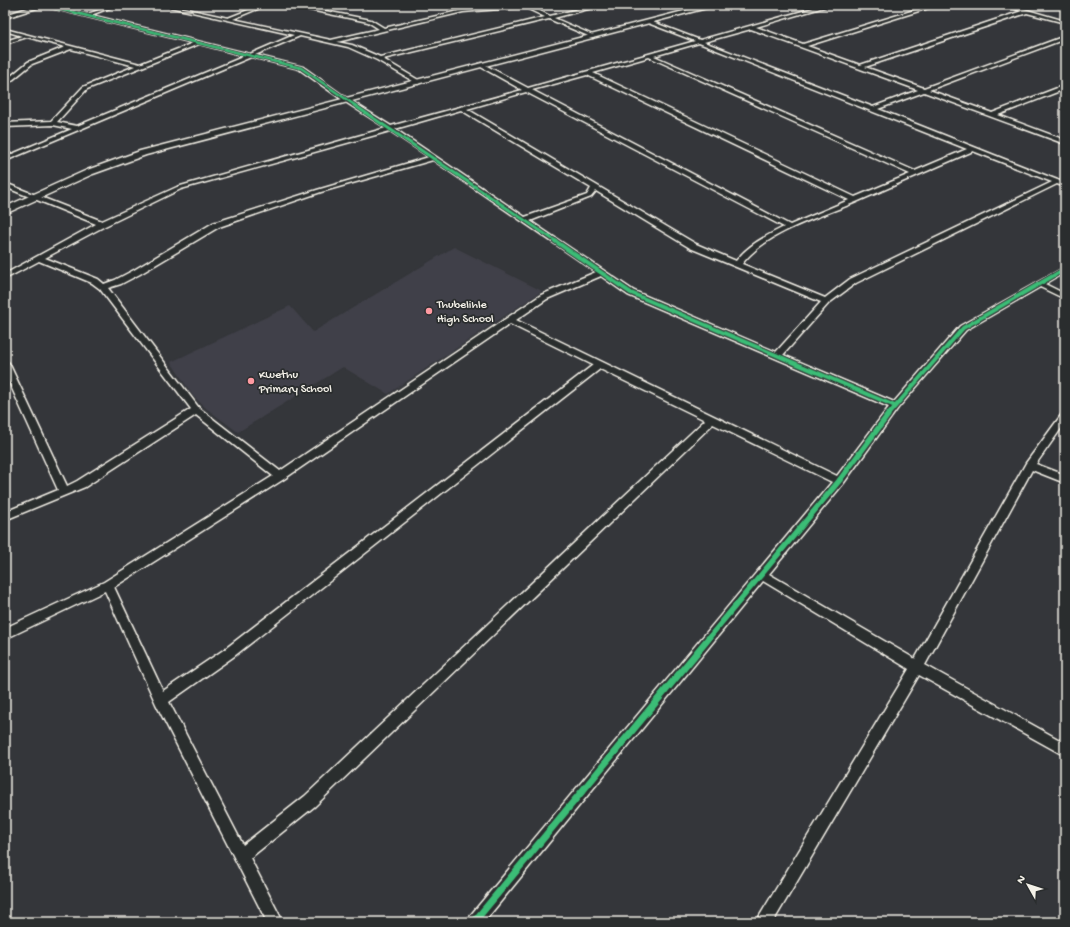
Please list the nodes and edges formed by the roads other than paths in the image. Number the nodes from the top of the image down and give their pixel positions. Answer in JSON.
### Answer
{"nodes":[{"id":1,"x":42,"y":5,"type":"edge"},
{"id":2,"x":115,"y":5,"type":"edge"},
{"id":3,"x":163,"y":5,"type":"edge"},
{"id":4,"x":190,"y":5,"type":"edge"},
{"id":5,"x":265,"y":5,"type":"edge"},
{"id":6,"x":288,"y":5,"type":"edge"},
{"id":7,"x":458,"y":5,"type":"edge"},
{"id":8,"x":525,"y":5,"type":"edge"},
{"id":9,"x":600,"y":5,"type":"edge"},
{"id":10,"x":715,"y":5,"type":"edge"},
{"id":11,"x":829,"y":5,"type":"edge"},
{"id":12,"x":936,"y":5,"type":"edge"},
{"id":13,"x":1005,"y":5,"type":"edge"},
{"id":14,"x":180,"y":9,"type":"junction"},
{"id":15,"x":464,"y":11,"type":"junction"},
{"id":16,"x":1026,"y":11,"type":"junction"},
{"id":17,"x":84,"y":16,"type":"junction"},
{"id":18,"x":5,"y":17,"type":"edge"},
{"id":19,"x":550,"y":18,"type":"junction"},
{"id":20,"x":229,"y":19,"type":"junction"},
{"id":21,"x":650,"y":22,"type":"junction"},
{"id":22,"x":1065,"y":22,"type":"edge"},
{"id":23,"x":751,"y":27,"type":"junction"},
{"id":24,"x":383,"y":29,"type":"junction"},
{"id":25,"x":5,"y":30,"type":"edge"},
{"id":26,"x":299,"y":35,"type":"junction"},
{"id":27,"x":27,"y":36,"type":"junction"},
{"id":28,"x":593,"y":37,"type":"junction"},
{"id":29,"x":1065,"y":37,"type":"edge"},
{"id":30,"x":699,"y":41,"type":"junction"},
{"id":31,"x":330,"y":42,"type":"junction"},
{"id":32,"x":5,"y":43,"type":"edge"},
{"id":33,"x":198,"y":43,"type":"junction"},
{"id":34,"x":802,"y":46,"type":"junction"},
{"id":35,"x":71,"y":47,"type":"junction"},
{"id":36,"x":250,"y":56,"type":"junction"},
{"id":37,"x":650,"y":56,"type":"junction"},
{"id":38,"x":380,"y":59,"type":"junction"},
{"id":39,"x":141,"y":66,"type":"junction"},
{"id":40,"x":483,"y":66,"type":"junction"},
{"id":41,"x":859,"y":67,"type":"junction"},
{"id":42,"x":588,"y":73,"type":"junction"},
{"id":43,"x":418,"y":82,"type":"junction"},
{"id":44,"x":5,"y":84,"type":"edge"},
{"id":45,"x":1065,"y":87,"type":"edge"},
{"id":46,"x":527,"y":90,"type":"junction"},
{"id":47,"x":923,"y":91,"type":"junction"},
{"id":48,"x":346,"y":100,"type":"junction"},
{"id":49,"x":461,"y":108,"type":"junction"},
{"id":50,"x":871,"y":110,"type":"junction"},
{"id":51,"x":991,"y":116,"type":"junction"},
{"id":52,"x":53,"y":123,"type":"junction"},
{"id":53,"x":5,"y":125,"type":"edge"},
{"id":54,"x":77,"y":128,"type":"junction"},
{"id":55,"x":390,"y":128,"type":"junction"},
{"id":56,"x":1065,"y":142,"type":"edge"},
{"id":57,"x":972,"y":149,"type":"junction"},
{"id":58,"x":433,"y":158,"type":"junction"},
{"id":59,"x":5,"y":159,"type":"edge"},
{"id":60,"x":916,"y":174,"type":"junction"},
{"id":61,"x":1057,"y":182,"type":"junction"},
{"id":62,"x":1065,"y":185,"type":"edge"},
{"id":63,"x":5,"y":186,"type":"edge"},
{"id":64,"x":595,"y":187,"type":"junction"},
{"id":65,"x":34,"y":197,"type":"junction"},
{"id":66,"x":855,"y":200,"type":"junction"},
{"id":67,"x":5,"y":211,"type":"edge"},
{"id":68,"x":525,"y":220,"type":"junction"},
{"id":69,"x":102,"y":224,"type":"junction"},
{"id":70,"x":789,"y":228,"type":"junction"},
{"id":71,"x":40,"y":259,"type":"junction"},
{"id":72,"x":737,"y":265,"type":"junction"},
{"id":73,"x":1065,"y":270,"type":"edge"},
{"id":74,"x":601,"y":273,"type":"junction"},
{"id":75,"x":5,"y":277,"type":"edge"},
{"id":76,"x":1040,"y":284,"type":"junction"},
{"id":77,"x":103,"y":287,"type":"junction"},
{"id":78,"x":1065,"y":297,"type":"edge"},
{"id":79,"x":826,"y":301,"type":"junction"},
{"id":80,"x":510,"y":321,"type":"junction"},
{"id":81,"x":778,"y":355,"type":"junction"},
{"id":82,"x":5,"y":363,"type":"edge"},
{"id":83,"x":599,"y":365,"type":"junction"},
{"id":84,"x":895,"y":406,"type":"junction"},
{"id":85,"x":196,"y":410,"type":"junction"},
{"id":86,"x":1065,"y":416,"type":"edge"},
{"id":87,"x":712,"y":419,"type":"junction"},
{"id":88,"x":1030,"y":465,"type":"junction"},
{"id":89,"x":280,"y":476,"type":"junction"},
{"id":90,"x":1065,"y":479,"type":"edge"},
{"id":91,"x":839,"y":481,"type":"junction"},
{"id":92,"x":64,"y":492,"type":"junction"},
{"id":93,"x":5,"y":516,"type":"edge"},
{"id":94,"x":761,"y":575,"type":"junction"},
{"id":95,"x":108,"y":585,"type":"junction"},
{"id":96,"x":5,"y":634,"type":"edge"},
{"id":97,"x":917,"y":667,"type":"junction"},
{"id":98,"x":161,"y":700,"type":"junction"},
{"id":99,"x":1065,"y":750,"type":"edge"},
{"id":100,"x":242,"y":855,"type":"junction"},
{"id":101,"x":275,"y":922,"type":"edge"},
{"id":102,"x":474,"y":922,"type":"edge"},
{"id":103,"x":764,"y":922,"type":"edge"}],
"edges":[{"from":1,"to":17,"type":"street"},
{"from":1,"to":18,"type":"street"},
{"from":2,"to":17,"type":"street"},
{"from":3,"to":14,"type":"street"},
{"from":4,"to":14,"type":"street"},
{"from":5,"to":20,"type":"street"},
{"from":6,"to":24,"type":"street"},
{"from":7,"to":15,"type":"street"},
{"from":8,"to":15,"type":"street"},
{"from":8,"to":19,"type":"street"},
{"from":9,"to":19,"type":"street"},
{"from":10,"to":21,"type":"street"},
{"from":11,"to":23,"type":"street"},
{"from":12,"to":34,"type":"street"},
{"from":13,"to":16,"type":"street"},
{"from":14,"to":20,"type":"street"},
{"from":15,"to":24,"type":"street"},
{"from":16,"to":22,"type":"street"},
{"from":16,"to":41,"type":"street"},
{"from":17,"to":33,"type":"street"},
{"from":19,"to":28,"type":"street"},
{"from":19,"to":38,"type":"street"},
{"from":20,"to":26,"type":"street"},
{"from":21,"to":28,"type":"street"},
{"from":21,"to":30,"type":"street"},
{"from":23,"to":30,"type":"street"},
{"from":23,"to":34,"type":"street"},
{"from":24,"to":31,"type":"street"},
{"from":25,"to":27,"type":"street"},
{"from":26,"to":31,"type":"street"},
{"from":26,"to":36,"type":"street"},
{"from":27,"to":32,"type":"street"},
{"from":27,"to":35,"type":"street"},
{"from":28,"to":40,"type":"street"},
{"from":29,"to":47,"type":"street"},
{"from":30,"to":37,"type":"street"},
{"from":30,"to":50,"type":"street"},
{"from":31,"to":38,"type":"street"},
{"from":33,"to":36,"type":"street"},
{"from":33,"to":39,"type":"street"},
{"from":34,"to":41,"type":"street"},
{"from":35,"to":39,"type":"street"},
{"from":35,"to":44,"type":"street"},
{"from":36,"to":48,"type":"street"},
{"from":36,"to":54,"type":"street"},
{"from":37,"to":42,"type":"street"},
{"from":37,"to":60,"type":"street"},
{"from":38,"to":43,"type":"street"},
{"from":39,"to":52,"type":"street"},
{"from":40,"to":43,"type":"street"},
{"from":40,"to":46,"type":"street"},
{"from":41,"to":47,"type":"street"},
{"from":42,"to":46,"type":"street"},
{"from":42,"to":66,"type":"street"},
{"from":43,"to":48,"type":"street"},
{"from":45,"to":51,"type":"street"},
{"from":46,"to":49,"type":"street"},
{"from":46,"to":70,"type":"street"},
{"from":47,"to":50,"type":"street"},
{"from":47,"to":51,"type":"street"},
{"from":48,"to":55,"type":"street"},
{"from":48,"to":65,"type":"street"},
{"from":49,"to":55,"type":"street"},
{"from":49,"to":64,"type":"street"},
{"from":50,"to":57,"type":"street"},
{"from":51,"to":56,"type":"street"},
{"from":52,"to":53,"type":"street"},
{"from":52,"to":54,"type":"street"},
{"from":54,"to":59,"type":"street"},
{"from":55,"to":58,"type":"street"},
{"from":55,"to":69,"type":"street"},
{"from":57,"to":60,"type":"street"},
{"from":57,"to":61,"type":"street"},
{"from":58,"to":68,"type":"street"},
{"from":58,"to":77,"type":"street"},
{"from":60,"to":66,"type":"street"},
{"from":61,"to":62,"type":"street"},
{"from":61,"to":79,"type":"street"},
{"from":63,"to":65,"type":"street"},
{"from":64,"to":68,"type":"street"},
{"from":64,"to":72,"type":"street"},
{"from":65,"to":67,"type":"street"},
{"from":65,"to":69,"type":"street"},
{"from":66,"to":70,"type":"street"},
{"from":68,"to":74,"type":"street"},
{"from":69,"to":71,"type":"street"},
{"from":70,"to":72,"type":"street"},
{"from":71,"to":75,"type":"street"},
{"from":71,"to":77,"type":"street"},
{"from":72,"to":79,"type":"street"},
{"from":73,"to":76,"type":"street"},
{"from":74,"to":80,"type":"street"},
{"from":74,"to":81,"type":"street"},
{"from":76,"to":78,"type":"street"},
{"from":76,"to":84,"type":"street"},
{"from":77,"to":85,"type":"street"},
{"from":79,"to":81,"type":"street"},
{"from":80,"to":83,"type":"street"},
{"from":80,"to":89,"type":"street"},
{"from":81,"to":84,"type":"street"},
{"from":82,"to":92,"type":"street"},
{"from":83,"to":87,"type":"street"},
{"from":83,"to":98,"type":"street"},
{"from":84,"to":91,"type":"street"},
{"from":85,"to":89,"type":"street"},
{"from":85,"to":92,"type":"street"},
{"from":86,"to":88,"type":"street"},
{"from":87,"to":91,"type":"street"},
{"from":87,"to":100,"type":"street"},
{"from":88,"to":90,"type":"street"},
{"from":88,"to":97,"type":"street"},
{"from":89,"to":95,"type":"street"},
{"from":91,"to":94,"type":"street"},
{"from":92,"to":93,"type":"street"},
{"from":94,"to":97,"type":"street"},
{"from":94,"to":102,"type":"street"},
{"from":95,"to":96,"type":"street"},
{"from":95,"to":98,"type":"street"},
{"from":97,"to":99,"type":"street"},
{"from":97,"to":103,"type":"street"},
{"from":98,"to":100,"type":"street"},
{"from":100,"to":101,"type":"street"}]}
